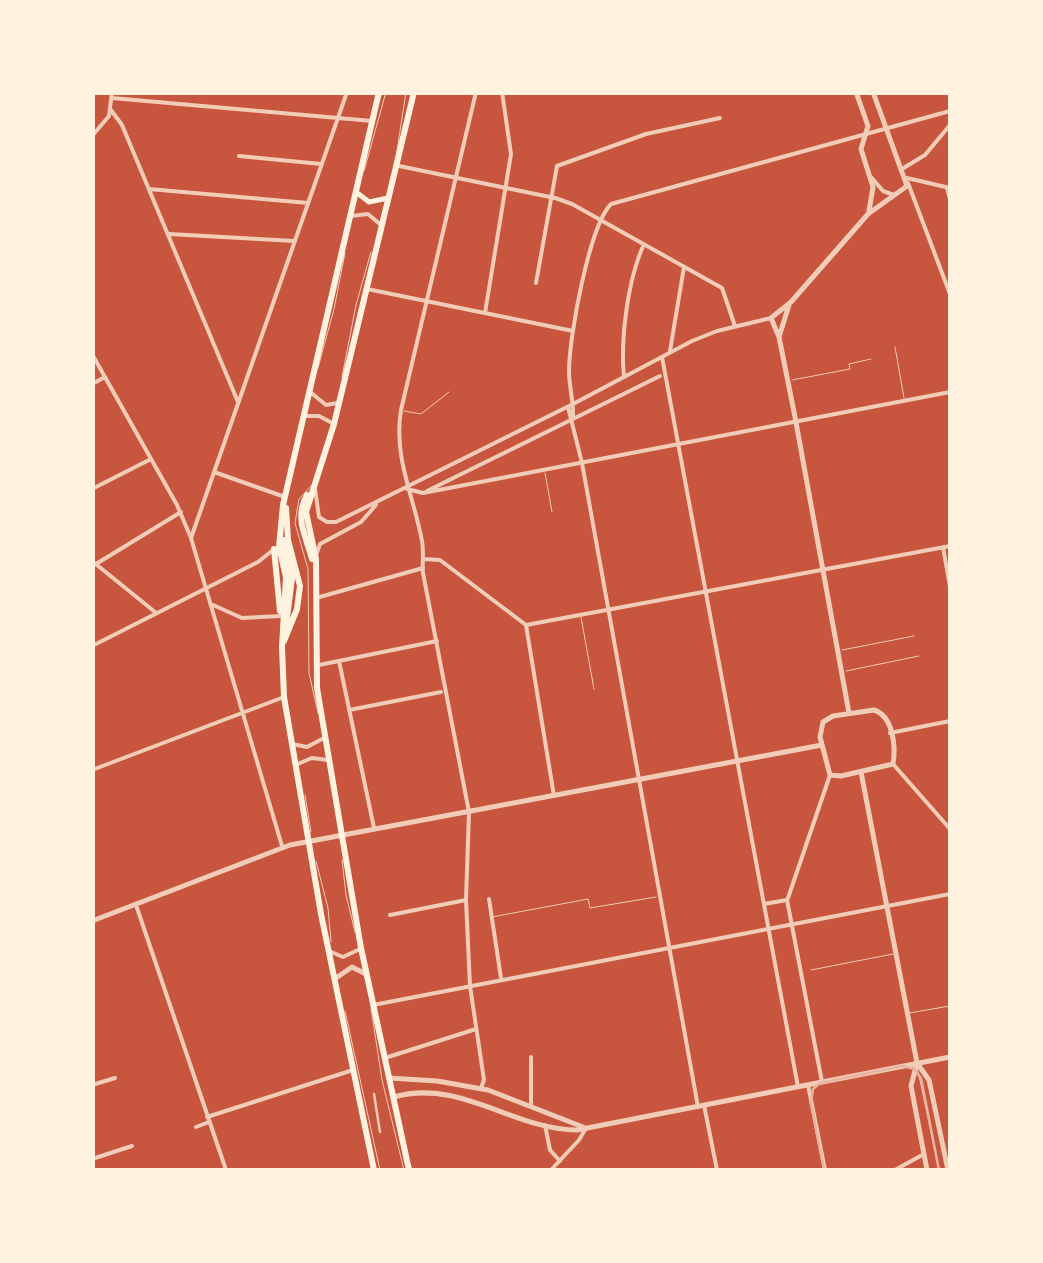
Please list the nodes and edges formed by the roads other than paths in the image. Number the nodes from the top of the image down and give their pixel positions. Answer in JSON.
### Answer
{"nodes":[{"id":1,"x":347,"y":92,"type":"edge"},
{"id":2,"x":378,"y":92,"type":"edge"},
{"id":3,"x":386,"y":92,"type":"edge"},
{"id":4,"x":406,"y":92,"type":"edge"},
{"id":5,"x":414,"y":92,"type":"edge"},
{"id":6,"x":476,"y":92,"type":"edge"},
{"id":7,"x":502,"y":92,"type":"edge"},
{"id":8,"x":856,"y":92,"type":"edge"},
{"id":9,"x":873,"y":92,"type":"edge"},
{"id":10,"x":112,"y":95,"type":"edge"},
{"id":11,"x":111,"y":110,"type":"junction"},
{"id":12,"x":950,"y":111,"type":"edge"},
{"id":13,"x":338,"y":118,"type":"junction"},
{"id":14,"x":720,"y":118,"type":"dead end"},
{"id":15,"x":372,"y":121,"type":"junction"},
{"id":16,"x":950,"y":125,"type":"edge"},
{"id":17,"x":886,"y":128,"type":"junction"},
{"id":18,"x":867,"y":134,"type":"junction"},
{"id":19,"x":92,"y":136,"type":"edge"},
{"id":20,"x":238,"y":156,"type":"dead end"},
{"id":21,"x":322,"y":164,"type":"junction"},
{"id":22,"x":396,"y":165,"type":"junction"},
{"id":23,"x":902,"y":169,"type":"junction"},
{"id":24,"x":869,"y":173,"type":"junction"},
{"id":25,"x":456,"y":177,"type":"junction"},
{"id":26,"x":907,"y":178,"type":"junction"},
{"id":27,"x":358,"y":181,"type":"junction"},
{"id":28,"x":506,"y":187,"type":"junction"},
{"id":29,"x":150,"y":188,"type":"junction"},
{"id":30,"x":949,"y":188,"type":"edge"},
{"id":31,"x":356,"y":192,"type":"junction"},
{"id":32,"x":897,"y":195,"type":"junction"},
{"id":33,"x":550,"y":197,"type":"junction"},
{"id":34,"x":388,"y":198,"type":"junction"},
{"id":35,"x":950,"y":199,"type":"edge"},
{"id":36,"x":308,"y":202,"type":"junction"},
{"id":37,"x":868,"y":214,"type":"junction"},
{"id":38,"x":350,"y":217,"type":"junction"},
{"id":39,"x":600,"y":220,"type":"junction"},
{"id":40,"x":381,"y":225,"type":"junction"},
{"id":41,"x":168,"y":234,"type":"junction"},
{"id":42,"x":294,"y":240,"type":"junction"},
{"id":43,"x":644,"y":244,"type":"junction"},
{"id":44,"x":377,"y":246,"type":"junction"},
{"id":45,"x":684,"y":267,"type":"junction"},
{"id":46,"x":536,"y":282,"type":"dead end"},
{"id":47,"x":367,"y":290,"type":"junction"},
{"id":48,"x":950,"y":294,"type":"edge"},
{"id":49,"x":426,"y":301,"type":"junction"},
{"id":50,"x":790,"y":302,"type":"junction"},
{"id":51,"x":485,"y":313,"type":"junction"},
{"id":52,"x":771,"y":318,"type":"junction"},
{"id":53,"x":735,"y":326,"type":"junction"},
{"id":54,"x":574,"y":331,"type":"junction"},
{"id":55,"x":779,"y":337,"type":"junction"},
{"id":56,"x":895,"y":347,"type":"dead end"},
{"id":57,"x":670,"y":352,"type":"junction"},
{"id":58,"x":92,"y":354,"type":"edge"},
{"id":59,"x":662,"y":356,"type":"junction"},
{"id":60,"x":871,"y":360,"type":"dead end"},
{"id":61,"x":660,"y":376,"type":"dead end"},
{"id":62,"x":106,"y":377,"type":"junction"},
{"id":63,"x":624,"y":378,"type":"junction"},
{"id":64,"x":788,"y":381,"type":"junction"},
{"id":65,"x":92,"y":384,"type":"edge"},
{"id":66,"x":341,"y":390,"type":"junction"},
{"id":67,"x":309,"y":391,"type":"junction"},
{"id":68,"x":449,"y":392,"type":"dead end"},
{"id":69,"x":950,"y":392,"type":"edge"},
{"id":70,"x":904,"y":401,"type":"junction"},
{"id":71,"x":238,"y":402,"type":"junction"},
{"id":72,"x":339,"y":402,"type":"junction"},
{"id":73,"x":571,"y":406,"type":"junction"},
{"id":74,"x":401,"y":410,"type":"junction"},
{"id":75,"x":303,"y":416,"type":"junction"},
{"id":76,"x":573,"y":418,"type":"junction"},
{"id":77,"x":796,"y":422,"type":"junction"},
{"id":78,"x":334,"y":424,"type":"junction"},
{"id":79,"x":679,"y":444,"type":"junction"},
{"id":80,"x":151,"y":459,"type":"junction"},
{"id":81,"x":582,"y":463,"type":"junction"},
{"id":82,"x":544,"y":470,"type":"junction"},
{"id":83,"x":214,"y":472,"type":"junction"},
{"id":84,"x":314,"y":484,"type":"junction"},
{"id":85,"x":92,"y":489,"type":"edge"},
{"id":86,"x":407,"y":489,"type":"junction"},
{"id":87,"x":423,"y":493,"type":"junction"},
{"id":88,"x":285,"y":497,"type":"junction"},
{"id":89,"x":378,"y":502,"type":"junction"},
{"id":90,"x":282,"y":511,"type":"junction"},
{"id":91,"x":181,"y":512,"type":"junction"},
{"id":92,"x":552,"y":512,"type":"dead end"},
{"id":93,"x":279,"y":537,"type":"junction"},
{"id":94,"x":191,"y":538,"type":"junction"},
{"id":95,"x":950,"y":546,"type":"edge"},
{"id":96,"x":943,"y":547,"type":"junction"},
{"id":97,"x":274,"y":548,"type":"junction"},
{"id":98,"x":316,"y":559,"type":"junction"},
{"id":99,"x":422,"y":559,"type":"junction"},
{"id":100,"x":94,"y":563,"type":"edge"},
{"id":101,"x":422,"y":568,"type":"junction"},
{"id":102,"x":824,"y":570,"type":"junction"},
{"id":103,"x":314,"y":575,"type":"junction"},
{"id":104,"x":208,"y":587,"type":"junction"},
{"id":105,"x":950,"y":587,"type":"edge"},
{"id":106,"x":706,"y":591,"type":"junction"},
{"id":107,"x":314,"y":598,"type":"junction"},
{"id":108,"x":213,"y":604,"type":"junction"},
{"id":109,"x":608,"y":609,"type":"junction"},
{"id":110,"x":157,"y":613,"type":"junction"},
{"id":111,"x":580,"y":614,"type":"junction"},
{"id":112,"x":280,"y":616,"type":"junction"},
{"id":113,"x":526,"y":625,"type":"junction"},
{"id":114,"x":914,"y":636,"type":"dead end"},
{"id":115,"x":436,"y":641,"type":"junction"},
{"id":116,"x":92,"y":646,"type":"edge"},
{"id":117,"x":282,"y":647,"type":"junction"},
{"id":118,"x":839,"y":651,"type":"junction"},
{"id":119,"x":919,"y":656,"type":"dead end"},
{"id":120,"x":340,"y":661,"type":"junction"},
{"id":121,"x":315,"y":666,"type":"junction"},
{"id":122,"x":842,"y":672,"type":"junction"},
{"id":123,"x":594,"y":689,"type":"dead end"},
{"id":124,"x":441,"y":692,"type":"dead end"},
{"id":125,"x":284,"y":697,"type":"junction"},
{"id":126,"x":350,"y":710,"type":"junction"},
{"id":127,"x":242,"y":711,"type":"junction"},
{"id":128,"x":850,"y":714,"type":"junction"},
{"id":129,"x":322,"y":721,"type":"junction"},
{"id":130,"x":950,"y":721,"type":"edge"},
{"id":131,"x":890,"y":733,"type":"junction"},
{"id":132,"x":324,"y":738,"type":"junction"},
{"id":133,"x":292,"y":744,"type":"junction"},
{"id":134,"x":822,"y":745,"type":"junction"},
{"id":135,"x":328,"y":760,"type":"junction"},
{"id":136,"x":738,"y":762,"type":"junction"},
{"id":137,"x":893,"y":764,"type":"junction"},
{"id":138,"x":295,"y":765,"type":"junction"},
{"id":139,"x":92,"y":770,"type":"edge"},
{"id":140,"x":862,"y":772,"type":"junction"},
{"id":141,"x":830,"y":774,"type":"junction"},
{"id":142,"x":639,"y":780,"type":"junction"},
{"id":143,"x":554,"y":796,"type":"junction"},
{"id":144,"x":469,"y":812,"type":"junction"},
{"id":145,"x":950,"y":829,"type":"edge"},
{"id":146,"x":374,"y":830,"type":"junction"},
{"id":147,"x":343,"y":841,"type":"junction"},
{"id":148,"x":309,"y":842,"type":"junction"},
{"id":149,"x":282,"y":847,"type":"junction"},
{"id":150,"x":950,"y":894,"type":"edge"},
{"id":151,"x":659,"y":896,"type":"junction"},
{"id":152,"x":489,"y":899,"type":"dead end"},
{"id":153,"x":466,"y":900,"type":"junction"},
{"id":154,"x":787,"y":900,"type":"junction"},
{"id":155,"x":764,"y":904,"type":"junction"},
{"id":156,"x":136,"y":905,"type":"junction"},
{"id":157,"x":887,"y":907,"type":"junction"},
{"id":158,"x":390,"y":914,"type":"dead end"},
{"id":159,"x":492,"y":918,"type":"junction"},
{"id":160,"x":92,"y":921,"type":"edge"},
{"id":161,"x":792,"y":924,"type":"junction"},
{"id":162,"x":768,"y":929,"type":"junction"},
{"id":163,"x":361,"y":946,"type":"junction"},
{"id":164,"x":668,"y":948,"type":"junction"},
{"id":165,"x":329,"y":951,"type":"junction"},
{"id":166,"x":896,"y":953,"type":"junction"},
{"id":167,"x":812,"y":970,"type":"dead end"},
{"id":168,"x":366,"y":974,"type":"junction"},
{"id":169,"x":335,"y":980,"type":"junction"},
{"id":170,"x":502,"y":980,"type":"junction"},
{"id":171,"x":470,"y":986,"type":"junction"},
{"id":172,"x":371,"y":995,"type":"junction"},
{"id":173,"x":339,"y":1005,"type":"junction"},
{"id":174,"x":374,"y":1005,"type":"junction"},
{"id":175,"x":950,"y":1006,"type":"edge"},
{"id":176,"x":908,"y":1014,"type":"junction"},
{"id":177,"x":476,"y":1029,"type":"junction"},
{"id":178,"x":531,"y":1057,"type":"dead end"},
{"id":179,"x":950,"y":1057,"type":"edge"},
{"id":180,"x":385,"y":1058,"type":"junction"},
{"id":181,"x":917,"y":1063,"type":"junction"},
{"id":182,"x":353,"y":1070,"type":"junction"},
{"id":183,"x":115,"y":1078,"type":"dead end"},
{"id":184,"x":390,"y":1078,"type":"junction"},
{"id":185,"x":822,"y":1082,"type":"junction"},
{"id":186,"x":92,"y":1084,"type":"edge"},
{"id":187,"x":808,"y":1085,"type":"junction"},
{"id":188,"x":798,"y":1087,"type":"junction"},
{"id":189,"x":480,"y":1088,"type":"junction"},
{"id":190,"x":374,"y":1094,"type":"dead end"},
{"id":191,"x":394,"y":1097,"type":"junction"},
{"id":192,"x":513,"y":1099,"type":"junction"},
{"id":193,"x":531,"y":1106,"type":"junction"},
{"id":194,"x":701,"y":1106,"type":"junction"},
{"id":195,"x":510,"y":1114,"type":"junction"},
{"id":196,"x":208,"y":1120,"type":"junction"},
{"id":197,"x":546,"y":1125,"type":"junction"},
{"id":198,"x":196,"y":1127,"type":"dead end"},
{"id":199,"x":586,"y":1128,"type":"junction"},
{"id":200,"x":380,"y":1132,"type":"dead end"},
{"id":201,"x":950,"y":1140,"type":"edge"},
{"id":202,"x":943,"y":1144,"type":"junction"},
{"id":203,"x":132,"y":1146,"type":"dead end"},
{"id":204,"x":924,"y":1154,"type":"junction"},
{"id":205,"x":92,"y":1159,"type":"edge"},
{"id":206,"x":560,"y":1161,"type":"junction"},
{"id":207,"x":226,"y":1170,"type":"edge"},
{"id":208,"x":377,"y":1170,"type":"edge"},
{"id":209,"x":407,"y":1170,"type":"edge"},
{"id":210,"x":551,"y":1170,"type":"edge"},
{"id":211,"x":717,"y":1170,"type":"edge"},
{"id":212,"x":825,"y":1170,"type":"edge"},
{"id":213,"x":895,"y":1170,"type":"edge"},
{"id":214,"x":928,"y":1170,"type":"edge"},
{"id":215,"x":939,"y":1170,"type":"edge"},
{"id":216,"x":948,"y":1170,"type":"edge"}],
"edges":[{"from":1,"to":13,"type":"street"},
{"from":2,"to":15,"type":"main road"},
{"from":3,"to":27,"type":"lane"},
{"from":4,"to":22,"type":"lane"},
{"from":5,"to":22,"type":"main road"},
{"from":6,"to":25,"type":"street"},
{"from":7,"to":28,"type":"street"},
{"from":8,"to":18,"type":"street"},
{"from":9,"to":17,"type":"street"},
{"from":10,"to":11,"type":"street"},
{"from":10,"to":13,"type":"street"},
{"from":11,"to":19,"type":"street"},
{"from":11,"to":29,"type":"street"},
{"from":12,"to":17,"type":"street"},
{"from":13,"to":15,"type":"street"},
{"from":13,"to":21,"type":"street"},
{"from":14,"to":33,"type":"street"},
{"from":15,"to":27,"type":"main road"},
{"from":16,"to":23,"type":"street"},
{"from":17,"to":18,"type":"street"},
{"from":17,"to":23,"type":"street"},
{"from":18,"to":24,"type":"street"},
{"from":18,"to":39,"type":"street"},
{"from":20,"to":21,"type":"street"},
{"from":21,"to":36,"type":"street"},
{"from":22,"to":25,"type":"street"},
{"from":22,"to":34,"type":"main road"},
{"from":23,"to":26,"type":"street"},
{"from":24,"to":32,"type":"street"},
{"from":24,"to":37,"type":"street"},
{"from":25,"to":28,"type":"street"},
{"from":25,"to":49,"type":"street"},
{"from":26,"to":30,"type":"street"},
{"from":26,"to":32,"type":"street"},
{"from":26,"to":48,"type":"street"},
{"from":27,"to":31,"type":"main road"},
{"from":28,"to":33,"type":"street"},
{"from":28,"to":51,"type":"street"},
{"from":29,"to":36,"type":"street"},
{"from":29,"to":41,"type":"street"},
{"from":30,"to":35,"type":"street"},
{"from":31,"to":34,"type":"main road"},
{"from":31,"to":38,"type":"main road"},
{"from":32,"to":37,"type":"street"},
{"from":33,"to":39,"type":"street"},
{"from":33,"to":46,"type":"street"},
{"from":34,"to":40,"type":"main road"},
{"from":36,"to":42,"type":"street"},
{"from":37,"to":50,"type":"street"},
{"from":38,"to":40,"type":"street"},
{"from":38,"to":67,"type":"main road"},
{"from":39,"to":43,"type":"street"},
{"from":39,"to":54,"type":"street"},
{"from":40,"to":44,"type":"main road"},
{"from":41,"to":42,"type":"street"},
{"from":41,"to":71,"type":"street"},
{"from":42,"to":71,"type":"street"},
{"from":43,"to":45,"type":"street"},
{"from":43,"to":63,"type":"street"},
{"from":44,"to":47,"type":"main road"},
{"from":44,"to":66,"type":"lane"},
{"from":45,"to":53,"type":"street"},
{"from":45,"to":57,"type":"street"},
{"from":47,"to":49,"type":"street"},
{"from":47,"to":66,"type":"main road"},
{"from":49,"to":51,"type":"street"},
{"from":49,"to":74,"type":"street"},
{"from":50,"to":52,"type":"street"},
{"from":50,"to":55,"type":"street"},
{"from":51,"to":54,"type":"street"},
{"from":52,"to":53,"type":"street"},
{"from":52,"to":55,"type":"street"},
{"from":53,"to":57,"type":"street"},
{"from":54,"to":73,"type":"street"},
{"from":55,"to":64,"type":"street"},
{"from":56,"to":70,"type":"lane"},
{"from":57,"to":59,"type":"street"},
{"from":58,"to":62,"type":"street"},
{"from":59,"to":63,"type":"street"},
{"from":59,"to":79,"type":"street"},
{"from":60,"to":64,"type":"lane"},
{"from":61,"to":76,"type":"street"},
{"from":62,"to":65,"type":"street"},
{"from":62,"to":80,"type":"street"},
{"from":63,"to":73,"type":"street"},
{"from":64,"to":77,"type":"street"},
{"from":66,"to":72,"type":"main road"},
{"from":67,"to":72,"type":"street"},
{"from":67,"to":75,"type":"main road"},
{"from":68,"to":74,"type":"lane"},
{"from":69,"to":70,"type":"street"},
{"from":70,"to":77,"type":"street"},
{"from":71,"to":83,"type":"street"},
{"from":72,"to":78,"type":"main road"},
{"from":73,"to":76,"type":"street"},
{"from":73,"to":86,"type":"street"},
{"from":74,"to":86,"type":"street"},
{"from":75,"to":78,"type":"street"},
{"from":75,"to":88,"type":"main road"},
{"from":76,"to":81,"type":"street"},
{"from":76,"to":87,"type":"street"},
{"from":77,"to":79,"type":"street"},
{"from":77,"to":102,"type":"street"},
{"from":78,"to":84,"type":"main road"},
{"from":79,"to":81,"type":"street"},
{"from":79,"to":106,"type":"street"},
{"from":80,"to":85,"type":"street"},
{"from":80,"to":91,"type":"street"},
{"from":81,"to":82,"type":"street"},
{"from":81,"to":109,"type":"street"},
{"from":82,"to":87,"type":"street"},
{"from":82,"to":92,"type":"lane"},
{"from":83,"to":88,"type":"street"},
{"from":83,"to":94,"type":"street"},
{"from":84,"to":89,"type":"street"},
{"from":84,"to":98,"type":"main road"},
{"from":84,"to":103,"type":"main road"},
{"from":84,"to":129,"type":"lane"},
{"from":86,"to":87,"type":"street"},
{"from":86,"to":89,"type":"street"},
{"from":86,"to":99,"type":"street"},
{"from":88,"to":90,"type":"main road"},
{"from":88,"to":117,"type":"main road"},
{"from":89,"to":98,"type":"street"},
{"from":90,"to":93,"type":"main road"},
{"from":90,"to":117,"type":"main road"},
{"from":91,"to":94,"type":"street"},
{"from":91,"to":100,"type":"street"},
{"from":93,"to":97,"type":"main road"},
{"from":93,"to":117,"type":"main road"},
{"from":94,"to":104,"type":"street"},
{"from":95,"to":96,"type":"street"},
{"from":96,"to":102,"type":"street"},
{"from":96,"to":105,"type":"street"},
{"from":97,"to":104,"type":"street"},
{"from":97,"to":112,"type":"main road"},
{"from":98,"to":103,"type":"main road"},
{"from":99,"to":101,"type":"street"},
{"from":99,"to":113,"type":"street"},
{"from":100,"to":110,"type":"street"},
{"from":101,"to":107,"type":"street"},
{"from":101,"to":115,"type":"street"},
{"from":102,"to":106,"type":"street"},
{"from":102,"to":118,"type":"street"},
{"from":103,"to":107,"type":"main road"},
{"from":104,"to":108,"type":"street"},
{"from":104,"to":110,"type":"street"},
{"from":106,"to":109,"type":"street"},
{"from":106,"to":136,"type":"street"},
{"from":107,"to":121,"type":"main road"},
{"from":108,"to":112,"type":"street"},
{"from":108,"to":127,"type":"street"},
{"from":109,"to":111,"type":"street"},
{"from":109,"to":142,"type":"street"},
{"from":110,"to":116,"type":"street"},
{"from":111,"to":113,"type":"street"},
{"from":111,"to":123,"type":"lane"},
{"from":112,"to":117,"type":"main road"},
{"from":113,"to":143,"type":"street"},
{"from":114,"to":118,"type":"lane"},
{"from":115,"to":120,"type":"street"},
{"from":115,"to":144,"type":"street"},
{"from":117,"to":125,"type":"main road"},
{"from":118,"to":122,"type":"street"},
{"from":119,"to":122,"type":"lane"},
{"from":120,"to":121,"type":"street"},
{"from":120,"to":126,"type":"street"},
{"from":121,"to":129,"type":"main road"},
{"from":122,"to":128,"type":"street"},
{"from":124,"to":126,"type":"street"},
{"from":125,"to":127,"type":"street"},
{"from":125,"to":133,"type":"main road"},
{"from":126,"to":146,"type":"street"},
{"from":127,"to":139,"type":"street"},
{"from":127,"to":149,"type":"street"},
{"from":128,"to":131,"type":"street"},
{"from":128,"to":134,"type":"street"},
{"from":129,"to":132,"type":"main road"},
{"from":130,"to":131,"type":"street"},
{"from":131,"to":137,"type":"street"},
{"from":132,"to":133,"type":"street"},
{"from":132,"to":135,"type":"main road"},
{"from":133,"to":138,"type":"main road"},
{"from":134,"to":136,"type":"street"},
{"from":134,"to":141,"type":"street"},
{"from":135,"to":138,"type":"street"},
{"from":135,"to":147,"type":"main road"},
{"from":136,"to":142,"type":"street"},
{"from":136,"to":155,"type":"street"},
{"from":137,"to":140,"type":"street"},
{"from":137,"to":145,"type":"street"},
{"from":138,"to":148,"type":"main road"},
{"from":140,"to":141,"type":"street"},
{"from":140,"to":157,"type":"street"},
{"from":141,"to":154,"type":"street"},
{"from":142,"to":143,"type":"street"},
{"from":142,"to":151,"type":"street"},
{"from":143,"to":144,"type":"street"},
{"from":144,"to":146,"type":"street"},
{"from":144,"to":153,"type":"street"},
{"from":146,"to":147,"type":"street"},
{"from":147,"to":148,"type":"street"},
{"from":147,"to":163,"type":"main road"},
{"from":148,"to":149,"type":"street"},
{"from":148,"to":165,"type":"main road"},
{"from":149,"to":156,"type":"street"},
{"from":150,"to":157,"type":"street"},
{"from":151,"to":159,"type":"lane"},
{"from":151,"to":164,"type":"street"},
{"from":152,"to":159,"type":"street"},
{"from":153,"to":158,"type":"street"},
{"from":153,"to":171,"type":"street"},
{"from":154,"to":155,"type":"street"},
{"from":154,"to":161,"type":"street"},
{"from":155,"to":162,"type":"street"},
{"from":156,"to":160,"type":"street"},
{"from":156,"to":196,"type":"street"},
{"from":157,"to":161,"type":"street"},
{"from":157,"to":166,"type":"street"},
{"from":159,"to":170,"type":"street"},
{"from":161,"to":162,"type":"street"},
{"from":161,"to":185,"type":"street"},
{"from":162,"to":164,"type":"street"},
{"from":162,"to":188,"type":"street"},
{"from":163,"to":165,"type":"street"},
{"from":163,"to":168,"type":"main road"},
{"from":164,"to":170,"type":"street"},
{"from":164,"to":194,"type":"street"},
{"from":165,"to":169,"type":"main road"},
{"from":166,"to":167,"type":"lane"},
{"from":166,"to":176,"type":"street"},
{"from":168,"to":169,"type":"street"},
{"from":168,"to":172,"type":"main road"},
{"from":169,"to":173,"type":"main road"},
{"from":170,"to":171,"type":"street"},
{"from":171,"to":174,"type":"street"},
{"from":171,"to":177,"type":"street"},
{"from":172,"to":174,"type":"main road"},
{"from":172,"to":209,"type":"lane"},
{"from":173,"to":182,"type":"main road"},
{"from":173,"to":208,"type":"lane"},
{"from":174,"to":180,"type":"main road"},
{"from":175,"to":176,"type":"lane"},
{"from":176,"to":181,"type":"street"},
{"from":177,"to":180,"type":"street"},
{"from":177,"to":189,"type":"street"},
{"from":178,"to":193,"type":"street"},
{"from":179,"to":181,"type":"street"},
{"from":180,"to":184,"type":"main road"},
{"from":181,"to":185,"type":"street"},
{"from":181,"to":202,"type":"street"},
{"from":181,"to":204,"type":"street"},
{"from":181,"to":215,"type":"lane"},
{"from":182,"to":196,"type":"street"},
{"from":182,"to":208,"type":"main road"},
{"from":183,"to":186,"type":"street"},
{"from":184,"to":189,"type":"street"},
{"from":184,"to":191,"type":"main road"},
{"from":185,"to":187,"type":"street"},
{"from":187,"to":188,"type":"street"},
{"from":187,"to":212,"type":"street"},
{"from":188,"to":194,"type":"street"},
{"from":189,"to":192,"type":"street"},
{"from":190,"to":200,"type":"street"},
{"from":191,"to":195,"type":"street"},
{"from":191,"to":209,"type":"main road"},
{"from":192,"to":193,"type":"street"},
{"from":192,"to":195,"type":"street"},
{"from":193,"to":199,"type":"street"},
{"from":194,"to":199,"type":"street"},
{"from":194,"to":211,"type":"street"},
{"from":195,"to":197,"type":"street"},
{"from":196,"to":198,"type":"street"},
{"from":196,"to":207,"type":"street"},
{"from":197,"to":199,"type":"street"},
{"from":197,"to":206,"type":"street"},
{"from":199,"to":206,"type":"street"},
{"from":201,"to":202,"type":"street"},
{"from":202,"to":216,"type":"street"},
{"from":203,"to":205,"type":"street"},
{"from":204,"to":213,"type":"street"},
{"from":204,"to":214,"type":"street"},
{"from":206,"to":210,"type":"street"}]}
